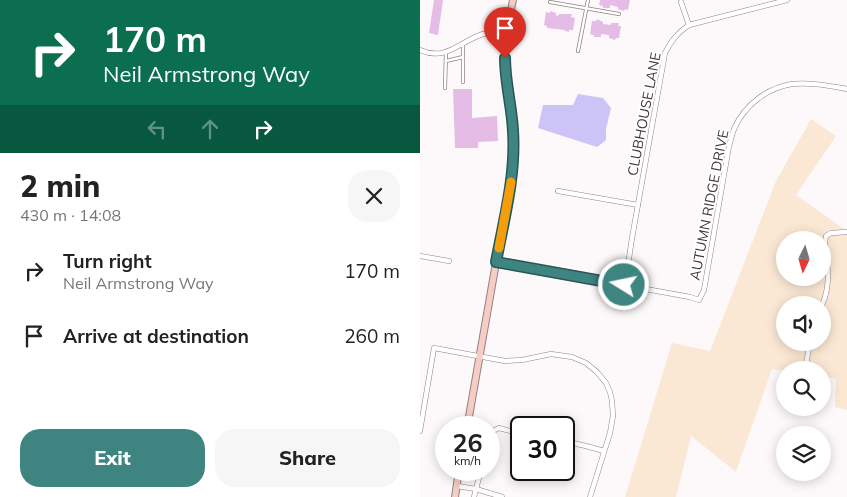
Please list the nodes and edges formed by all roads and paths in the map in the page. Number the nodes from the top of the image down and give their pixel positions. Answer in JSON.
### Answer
{"nodes":[{"id":1,"x":513,"y":0,"type":"edge"},
{"id":2,"x":588,"y":0,"type":"edge"},
{"id":3,"x":787,"y":0,"type":"edge"},
{"id":4,"x":550,"y":2,"type":"dead end"},
{"id":5,"x":681,"y":2,"type":"dead end"},
{"id":6,"x":587,"y":8,"type":"junction"},
{"id":7,"x":619,"y":14,"type":"dead end"},
{"id":8,"x":689,"y":25,"type":"junction"},
{"id":9,"x":507,"y":34,"type":"junction"},
{"id":10,"x":463,"y":44,"type":"junction"},
{"id":11,"x":420,"y":50,"type":"edge"},
{"id":12,"x":578,"y":50,"type":"dead end"},
{"id":13,"x":446,"y":52,"type":"junction"},
{"id":14,"x":463,"y":57,"type":"junction"},
{"id":15,"x":446,"y":60,"type":"junction"},
{"id":16,"x":463,"y":82,"type":"dead end"},
{"id":17,"x":445,"y":88,"type":"dead end"},
{"id":18,"x":847,"y":89,"type":"edge"},
{"id":19,"x":558,"y":191,"type":"dead end"},
{"id":20,"x":638,"y":205,"type":"junction"},
{"id":21,"x":847,"y":232,"type":"edge"},
{"id":22,"x":420,"y":256,"type":"edge"},
{"id":23,"x":448,"y":261,"type":"dead end"},
{"id":24,"x":496,"y":262,"type":"junction"},
{"id":25,"x":624,"y":285,"type":"junction"},
{"id":26,"x":825,"y":296,"type":"edge"},
{"id":27,"x":480,"y":357,"type":"junction"},
{"id":28,"x":469,"y":416,"type":"edge"},
{"id":29,"x":420,"y":431,"type":"edge"},
{"id":30,"x":575,"y":444,"type":"edge"},
{"id":31,"x":604,"y":451,"type":"junction"},
{"id":32,"x":458,"y":481,"type":"edge"},
{"id":33,"x":478,"y":481,"type":"edge"},
{"id":34,"x":457,"y":486,"type":"junction"},
{"id":35,"x":476,"y":489,"type":"junction"},
{"id":36,"x":455,"y":497,"type":"edge"},
{"id":37,"x":474,"y":497,"type":"edge"},
{"id":38,"x":502,"y":497,"type":"edge"},
{"id":39,"x":590,"y":497,"type":"edge"}],
"edges":[{"from":1,"to":9,"type":"main road"},
{"from":2,"to":6,"type":"lane"},
{"from":3,"to":8,"type":"street","name":"CLUBHOUSE LANE"},
{"from":4,"to":6,"type":"lane"},
{"from":5,"to":8,"type":"street"},
{"from":6,"to":7,"type":"lane"},
{"from":6,"to":12,"type":"lane"},
{"from":8,"to":20,"type":"street","name":"CLUBHOUSE LANE"},
{"from":9,"to":10,"type":"street"},
{"from":9,"to":24,"type":"main road"},
{"from":10,"to":13,"type":"street"},
{"from":10,"to":14,"type":"lane"},
{"from":11,"to":13,"type":"street"},
{"from":13,"to":15,"type":"lane"},
{"from":14,"to":15,"type":"lane"},
{"from":14,"to":16,"type":"lane"},
{"from":15,"to":17,"type":"lane"},
{"from":18,"to":25,"type":"street","name":"AUTUMN RIDGE DRIVE"},
{"from":19,"to":20,"type":"street"},
{"from":20,"to":25,"type":"street","name":"CLUBHOUSE LANE"},
{"from":21,"to":26,"type":"street"},
{"from":22,"to":23,"type":"street"},
{"from":24,"to":25,"type":"street","name":"AUTUMN RIDGE DRIVE"},
{"from":24,"to":27,"type":"main road"},
{"from":27,"to":28,"type":"main road"},
{"from":27,"to":29,"type":"street"},
{"from":27,"to":31,"type":"street"},
{"from":30,"to":31,"type":"street"},
{"from":31,"to":39,"type":"street"},
{"from":32,"to":34,"type":"main road"},
{"from":33,"to":35,"type":"street"},
{"from":34,"to":35,"type":"street"},
{"from":34,"to":36,"type":"main road"},
{"from":35,"to":37,"type":"street"},
{"from":35,"to":38,"type":"street"}]}
